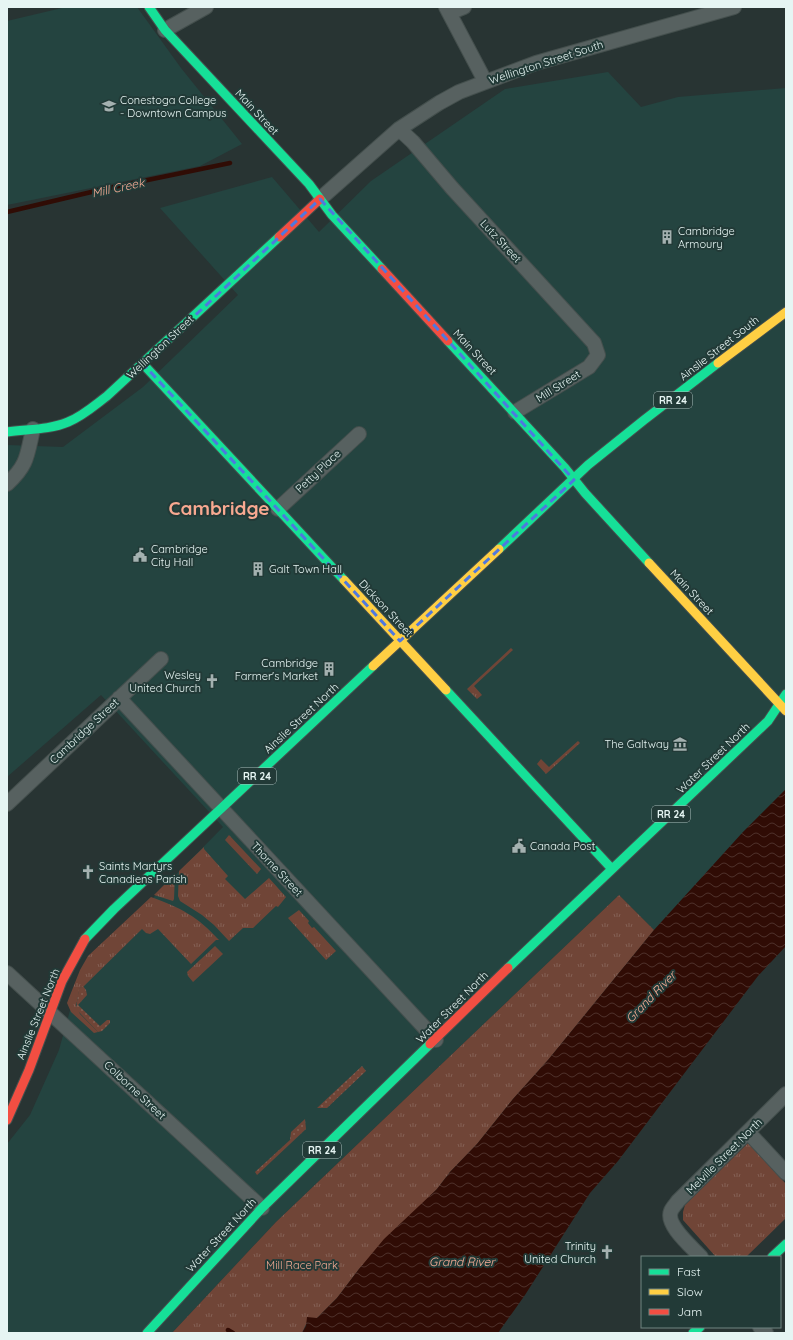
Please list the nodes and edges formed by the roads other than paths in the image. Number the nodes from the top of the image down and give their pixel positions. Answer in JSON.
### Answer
{"nodes":[{"id":1,"x":149,"y":7,"type":"edge"},
{"id":2,"x":206,"y":7,"type":"edge"},
{"id":3,"x":464,"y":7,"type":"edge"},
{"id":4,"x":734,"y":7,"type":"edge"},
{"id":5,"x":447,"y":10,"type":"edge"},
{"id":6,"x":165,"y":30,"type":"junction"},
{"id":7,"x":485,"y":81,"type":"junction"},
{"id":8,"x":399,"y":129,"type":"junction"},
{"id":9,"x":320,"y":200,"type":"junction"},
{"id":10,"x":786,"y":312,"type":"edge"},
{"id":11,"x":598,"y":355,"type":"joint"},
{"id":12,"x":143,"y":364,"type":"junction"},
{"id":13,"x":515,"y":412,"type":"junction"},
{"id":14,"x":33,"y":429,"type":"junction"},
{"id":15,"x":7,"y":432,"type":"edge"},
{"id":16,"x":359,"y":434,"type":"dead end"},
{"id":17,"x":574,"y":480,"type":"junction"},
{"id":18,"x":7,"y":484,"type":"edge"},
{"id":19,"x":278,"y":509,"type":"junction"},
{"id":20,"x":400,"y":641,"type":"junction"},
{"id":21,"x":161,"y":659,"type":"dead end"},
{"id":22,"x":786,"y":694,"type":"edge"},
{"id":23,"x":120,"y":698,"type":"junction"},
{"id":24,"x":783,"y":707,"type":"edge"},
{"id":25,"x":7,"y":804,"type":"edge"},
{"id":26,"x":222,"y":809,"type":"junction"},
{"id":27,"x":612,"y":869,"type":"junction"},
{"id":28,"x":7,"y":973,"type":"edge"},
{"id":29,"x":50,"y":1012,"type":"junction"},
{"id":30,"x":436,"y":1040,"type":"junction"},
{"id":31,"x":786,"y":1094,"type":"edge"},
{"id":32,"x":7,"y":1120,"type":"edge"},
{"id":33,"x":748,"y":1132,"type":"junction"},
{"id":34,"x":786,"y":1173,"type":"edge"},
{"id":35,"x":262,"y":1208,"type":"junction"},
{"id":36,"x":786,"y":1244,"type":"edge"},
{"id":37,"x":700,"y":1256,"type":"edge"},
{"id":38,"x":773,"y":1256,"type":"edge"},
{"id":39,"x":147,"y":1333,"type":"edge"}],
"edges":[{"from":1,"to":6,"type":"main road","name":"Main Street"},
{"from":2,"to":6,"type":"street"},
{"from":3,"to":5,"type":"street"},
{"from":4,"to":7,"type":"street","name":"Wellington Street South"},
{"from":5,"to":7,"type":"street"},
{"from":6,"to":9,"type":"main road","name":"Main Street"},
{"from":7,"to":8,"type":"street","name":"Wellington Street South"},
{"from":8,"to":9,"type":"street","name":"Wellington Street South"},
{"from":8,"to":11,"type":"street","name":"Lutz Street"},
{"from":9,"to":12,"type":"main road","name":"Wellington Street"},
{"from":9,"to":13,"type":"main road","name":"Main Street"},
{"from":10,"to":17,"type":"main road","name":"Ainslie Street South","number":"RR 24"},
{"from":11,"to":13,"type":"street","name":"Mill Street"},
{"from":12,"to":14,"type":"main road","name":"Wellington Street"},
{"from":12,"to":19,"type":"main road","name":"Dickson Street"},
{"from":13,"to":17,"type":"main road","name":"Main Street"},
{"from":14,"to":15,"type":"main road","name":"Wellington Street"},
{"from":14,"to":18,"type":"street"},
{"from":16,"to":19,"type":"street","name":"Petty Place"},
{"from":17,"to":20,"type":"main road","name":"Ainslie Street North","number":"RR 24"},
{"from":17,"to":24,"type":"main road","name":"Main Street"},
{"from":19,"to":20,"type":"main road","name":"Dickson Street"},
{"from":20,"to":26,"type":"main road","name":"Ainslie Street North","number":"RR 24"},
{"from":20,"to":27,"type":"main road","name":"Dickson Street"},
{"from":21,"to":23,"type":"street","name":"Cambridge Street"},
{"from":22,"to":24,"type":"main road","number":"RR 24"},
{"from":23,"to":25,"type":"street","name":"Cambridge Street"},
{"from":23,"to":26,"type":"street","name":"Thorne Street"},
{"from":24,"to":27,"type":"main road","name":"Water Street North","number":"RR 24"},
{"from":26,"to":29,"type":"main road","name":"Ainslie Street North","number":"RR 24"},
{"from":26,"to":30,"type":"street","name":"Thorne Street"},
{"from":27,"to":30,"type":"main road","name":"Water Street North","number":"RR 24"},
{"from":28,"to":29,"type":"street","name":"Colborne Street"},
{"from":29,"to":32,"type":"main road","name":"Ainslie Street North","number":"RR 24"},
{"from":29,"to":35,"type":"street","name":"Colborne Street"},
{"from":30,"to":35,"type":"main road","name":"Water Street North","number":"RR 24"},
{"from":31,"to":33,"type":"street","name":"Melville Street North"},
{"from":33,"to":34,"type":"street"},
{"from":33,"to":37,"type":"street","name":"Melville Street North"},
{"from":35,"to":39,"type":"main road","name":"Water Street North","number":"RR 24"},
{"from":36,"to":38,"type":"main road"}]}
